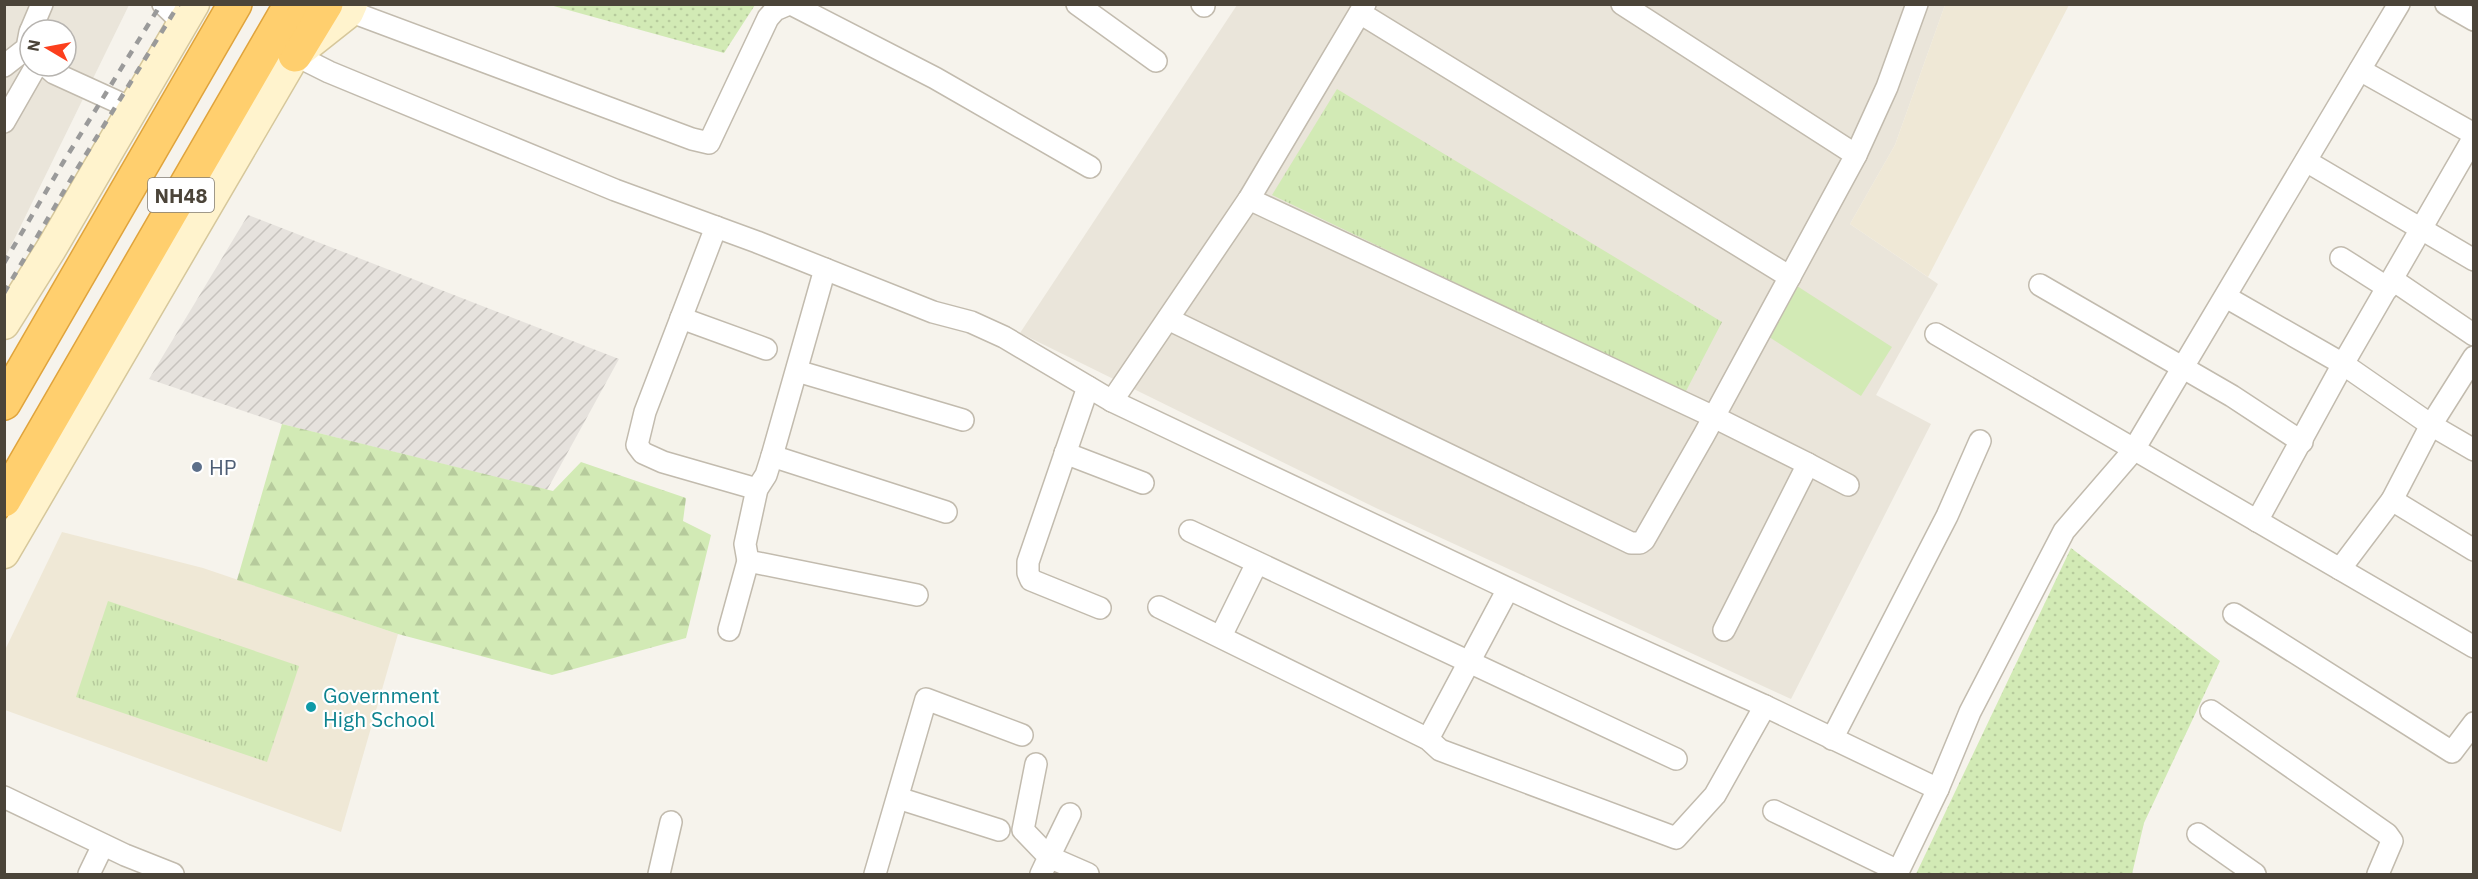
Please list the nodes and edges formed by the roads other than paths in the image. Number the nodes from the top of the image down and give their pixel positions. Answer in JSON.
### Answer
{"nodes":[{"id":1,"x":235,"y":4,"type":"edge"},
{"id":2,"x":291,"y":4,"type":"edge"},
{"id":3,"x":790,"y":4,"type":"edge"},
{"id":4,"x":1077,"y":4,"type":"edge"},
{"id":5,"x":1622,"y":4,"type":"edge"},
{"id":6,"x":1917,"y":4,"type":"edge"},
{"id":7,"x":2399,"y":4,"type":"edge"},
{"id":8,"x":2446,"y":4,"type":"edge"},
{"id":9,"x":343,"y":7,"type":"edge"},
{"id":10,"x":1362,"y":9,"type":"edge"},
{"id":11,"x":180,"y":11,"type":"edge"},
{"id":12,"x":2474,"y":20,"type":"edge"},
{"id":13,"x":18,"y":55,"type":"edge"},
{"id":14,"x":295,"y":55,"type":"junction"},
{"id":15,"x":1156,"y":62,"type":"dead end"},
{"id":16,"x":4,"y":66,"type":"edge"},
{"id":17,"x":2360,"y":70,"type":"junction"},
{"id":18,"x":19,"y":78,"type":"edge"},
{"id":19,"x":65,"y":78,"type":"edge"},
{"id":20,"x":133,"y":109,"type":"junction"},
{"id":21,"x":4,"y":122,"type":"edge"},
{"id":22,"x":2474,"y":136,"type":"edge"},
{"id":23,"x":1856,"y":155,"type":"junction"},
{"id":24,"x":2306,"y":160,"type":"junction"},
{"id":25,"x":1090,"y":167,"type":"dead end"},
{"id":26,"x":1249,"y":199,"type":"junction"},
{"id":27,"x":717,"y":227,"type":"junction"},
{"id":28,"x":2422,"y":229,"type":"junction"},
{"id":29,"x":2341,"y":258,"type":"dead end"},
{"id":30,"x":2474,"y":260,"type":"edge"},
{"id":31,"x":825,"y":269,"type":"junction"},
{"id":32,"x":1790,"y":277,"type":"junction"},
{"id":33,"x":2391,"y":284,"type":"junction"},
{"id":34,"x":2040,"y":285,"type":"dead end"},
{"id":35,"x":2226,"y":297,"type":"junction"},
{"id":36,"x":681,"y":318,"type":"junction"},
{"id":37,"x":1168,"y":319,"type":"junction"},
{"id":38,"x":4,"y":324,"type":"edge"},
{"id":39,"x":1936,"y":334,"type":"dead end"},
{"id":40,"x":2474,"y":335,"type":"edge"},
{"id":41,"x":766,"y":349,"type":"dead end"},
{"id":42,"x":2474,"y":357,"type":"edge"},
{"id":43,"x":2343,"y":364,"type":"junction"},
{"id":44,"x":2183,"y":367,"type":"junction"},
{"id":45,"x":797,"y":371,"type":"junction"},
{"id":46,"x":1088,"y":387,"type":"junction"},
{"id":47,"x":1112,"y":401,"type":"junction"},
{"id":48,"x":4,"y":403,"type":"edge"},
{"id":49,"x":1714,"y":417,"type":"junction"},
{"id":50,"x":963,"y":420,"type":"dead end"},
{"id":51,"x":2431,"y":425,"type":"junction"},
{"id":52,"x":1980,"y":441,"type":"dead end"},
{"id":53,"x":2302,"y":442,"type":"junction"},
{"id":54,"x":2474,"y":450,"type":"edge"},
{"id":55,"x":2133,"y":451,"type":"junction"},
{"id":56,"x":1065,"y":453,"type":"junction"},
{"id":57,"x":772,"y":456,"type":"junction"},
{"id":58,"x":1808,"y":464,"type":"junction"},
{"id":59,"x":1143,"y":483,"type":"dead end"},
{"id":60,"x":1848,"y":485,"type":"dead end"},
{"id":61,"x":757,"y":489,"type":"junction"},
{"id":62,"x":4,"y":500,"type":"edge"},
{"id":63,"x":2392,"y":500,"type":"junction"},
{"id":64,"x":946,"y":512,"type":"dead end"},
{"id":65,"x":2257,"y":522,"type":"junction"},
{"id":66,"x":1190,"y":531,"type":"dead end"},
{"id":67,"x":2474,"y":550,"type":"edge"},
{"id":68,"x":4,"y":553,"type":"edge"},
{"id":69,"x":748,"y":561,"type":"junction"},
{"id":70,"x":1257,"y":562,"type":"junction"},
{"id":71,"x":2340,"y":569,"type":"junction"},
{"id":72,"x":1508,"y":589,"type":"junction"},
{"id":73,"x":917,"y":595,"type":"dead end"},
{"id":74,"x":1158,"y":607,"type":"dead end"},
{"id":75,"x":1100,"y":608,"type":"dead end"},
{"id":76,"x":2234,"y":614,"type":"dead end"},
{"id":77,"x":729,"y":630,"type":"dead end"},
{"id":78,"x":1724,"y":630,"type":"dead end"},
{"id":79,"x":1221,"y":636,"type":"junction"},
{"id":80,"x":2474,"y":647,"type":"edge"},
{"id":81,"x":1469,"y":662,"type":"junction"},
{"id":82,"x":1765,"y":706,"type":"junction"},
{"id":83,"x":2211,"y":711,"type":"dead end"},
{"id":84,"x":2474,"y":723,"type":"edge"},
{"id":85,"x":1022,"y":735,"type":"dead end"},
{"id":86,"x":1428,"y":739,"type":"junction"},
{"id":87,"x":1832,"y":739,"type":"junction"},
{"id":88,"x":1676,"y":759,"type":"dead end"},
{"id":89,"x":1036,"y":765,"type":"dead end"},
{"id":90,"x":1938,"y":789,"type":"junction"},
{"id":91,"x":898,"y":798,"type":"junction"},
{"id":92,"x":6,"y":802,"type":"edge"},
{"id":93,"x":1774,"y":811,"type":"dead end"},
{"id":94,"x":1070,"y":814,"type":"dead end"},
{"id":95,"x":671,"y":822,"type":"dead end"},
{"id":96,"x":999,"y":830,"type":"dead end"},
{"id":97,"x":2198,"y":834,"type":"dead end"},
{"id":98,"x":103,"y":845,"type":"junction"},
{"id":99,"x":1045,"y":866,"type":"edge"},
{"id":100,"x":1898,"y":873,"type":"edge"},
{"id":101,"x":89,"y":874,"type":"edge"},
{"id":102,"x":173,"y":874,"type":"edge"},
{"id":103,"x":658,"y":874,"type":"edge"},
{"id":104,"x":875,"y":874,"type":"edge"},
{"id":105,"x":1088,"y":874,"type":"edge"},
{"id":106,"x":2255,"y":874,"type":"edge"},
{"id":107,"x":2378,"y":874,"type":"edge"}],
"edges":[{"from":1,"to":48,"type":"highway","number":"NH48"},
{"from":2,"to":62,"type":"highway","number":"NH48"},
{"from":3,"to":9,"type":"street"},
{"from":3,"to":25,"type":"street"},
{"from":4,"to":15,"type":"street"},
{"from":5,"to":23,"type":"street"},
{"from":6,"to":23,"type":"street"},
{"from":7,"to":17,"type":"street"},
{"from":8,"to":12,"type":"street"},
{"from":9,"to":14,"type":"highway"},
{"from":10,"to":26,"type":"street"},
{"from":10,"to":32,"type":"street"},
{"from":11,"to":20,"type":"street"},
{"from":13,"to":16,"type":"street"},
{"from":14,"to":27,"type":"street"},
{"from":14,"to":68,"type":"street"},
{"from":17,"to":22,"type":"street"},
{"from":17,"to":24,"type":"street"},
{"from":18,"to":21,"type":"street"},
{"from":19,"to":20,"type":"street"},
{"from":20,"to":38,"type":"street"},
{"from":22,"to":28,"type":"street"},
{"from":23,"to":32,"type":"street"},
{"from":24,"to":28,"type":"street"},
{"from":24,"to":35,"type":"street"},
{"from":26,"to":37,"type":"street"},
{"from":26,"to":49,"type":"street"},
{"from":27,"to":31,"type":"street"},
{"from":27,"to":36,"type":"street"},
{"from":28,"to":30,"type":"street"},
{"from":28,"to":33,"type":"street"},
{"from":29,"to":33,"type":"street"},
{"from":31,"to":45,"type":"street"},
{"from":31,"to":46,"type":"street"},
{"from":32,"to":49,"type":"street"},
{"from":33,"to":40,"type":"street"},
{"from":33,"to":43,"type":"street"},
{"from":34,"to":44,"type":"street"},
{"from":35,"to":43,"type":"street"},
{"from":35,"to":44,"type":"street"},
{"from":36,"to":41,"type":"street"},
{"from":36,"to":61,"type":"street"},
{"from":37,"to":47,"type":"street"},
{"from":37,"to":49,"type":"street"},
{"from":39,"to":55,"type":"street"},
{"from":42,"to":51,"type":"street"},
{"from":43,"to":51,"type":"street"},
{"from":43,"to":53,"type":"street"},
{"from":44,"to":53,"type":"street"},
{"from":44,"to":55,"type":"street"},
{"from":45,"to":50,"type":"street"},
{"from":45,"to":57,"type":"street"},
{"from":46,"to":47,"type":"street"},
{"from":46,"to":56,"type":"street"},
{"from":47,"to":72,"type":"street"},
{"from":49,"to":58,"type":"street"},
{"from":51,"to":54,"type":"street"},
{"from":51,"to":63,"type":"street"},
{"from":52,"to":87,"type":"street"},
{"from":53,"to":65,"type":"street"},
{"from":55,"to":65,"type":"street"},
{"from":55,"to":90,"type":"street"},
{"from":56,"to":59,"type":"street"},
{"from":56,"to":75,"type":"street"},
{"from":57,"to":61,"type":"street"},
{"from":57,"to":64,"type":"street"},
{"from":58,"to":60,"type":"street"},
{"from":58,"to":78,"type":"street"},
{"from":61,"to":69,"type":"street"},
{"from":63,"to":67,"type":"street"},
{"from":63,"to":71,"type":"street"},
{"from":65,"to":71,"type":"street"},
{"from":66,"to":70,"type":"street"},
{"from":69,"to":73,"type":"street"},
{"from":69,"to":77,"type":"street"},
{"from":70,"to":79,"type":"street"},
{"from":70,"to":81,"type":"street"},
{"from":71,"to":80,"type":"street"},
{"from":72,"to":81,"type":"street"},
{"from":72,"to":82,"type":"street"},
{"from":74,"to":79,"type":"street"},
{"from":76,"to":84,"type":"street"},
{"from":79,"to":86,"type":"street"},
{"from":81,"to":86,"type":"street"},
{"from":81,"to":88,"type":"street"},
{"from":82,"to":86,"type":"street"},
{"from":82,"to":87,"type":"street"},
{"from":83,"to":107,"type":"street"},
{"from":85,"to":91,"type":"street"},
{"from":87,"to":90,"type":"street"},
{"from":89,"to":99,"type":"street"},
{"from":90,"to":100,"type":"street"},
{"from":91,"to":96,"type":"street"},
{"from":91,"to":104,"type":"street"},
{"from":92,"to":98,"type":"street"},
{"from":93,"to":100,"type":"street"},
{"from":94,"to":99,"type":"street"},
{"from":95,"to":103,"type":"street"},
{"from":97,"to":106,"type":"street"},
{"from":98,"to":101,"type":"street"},
{"from":98,"to":102,"type":"street"},
{"from":99,"to":105,"type":"street"}]}
